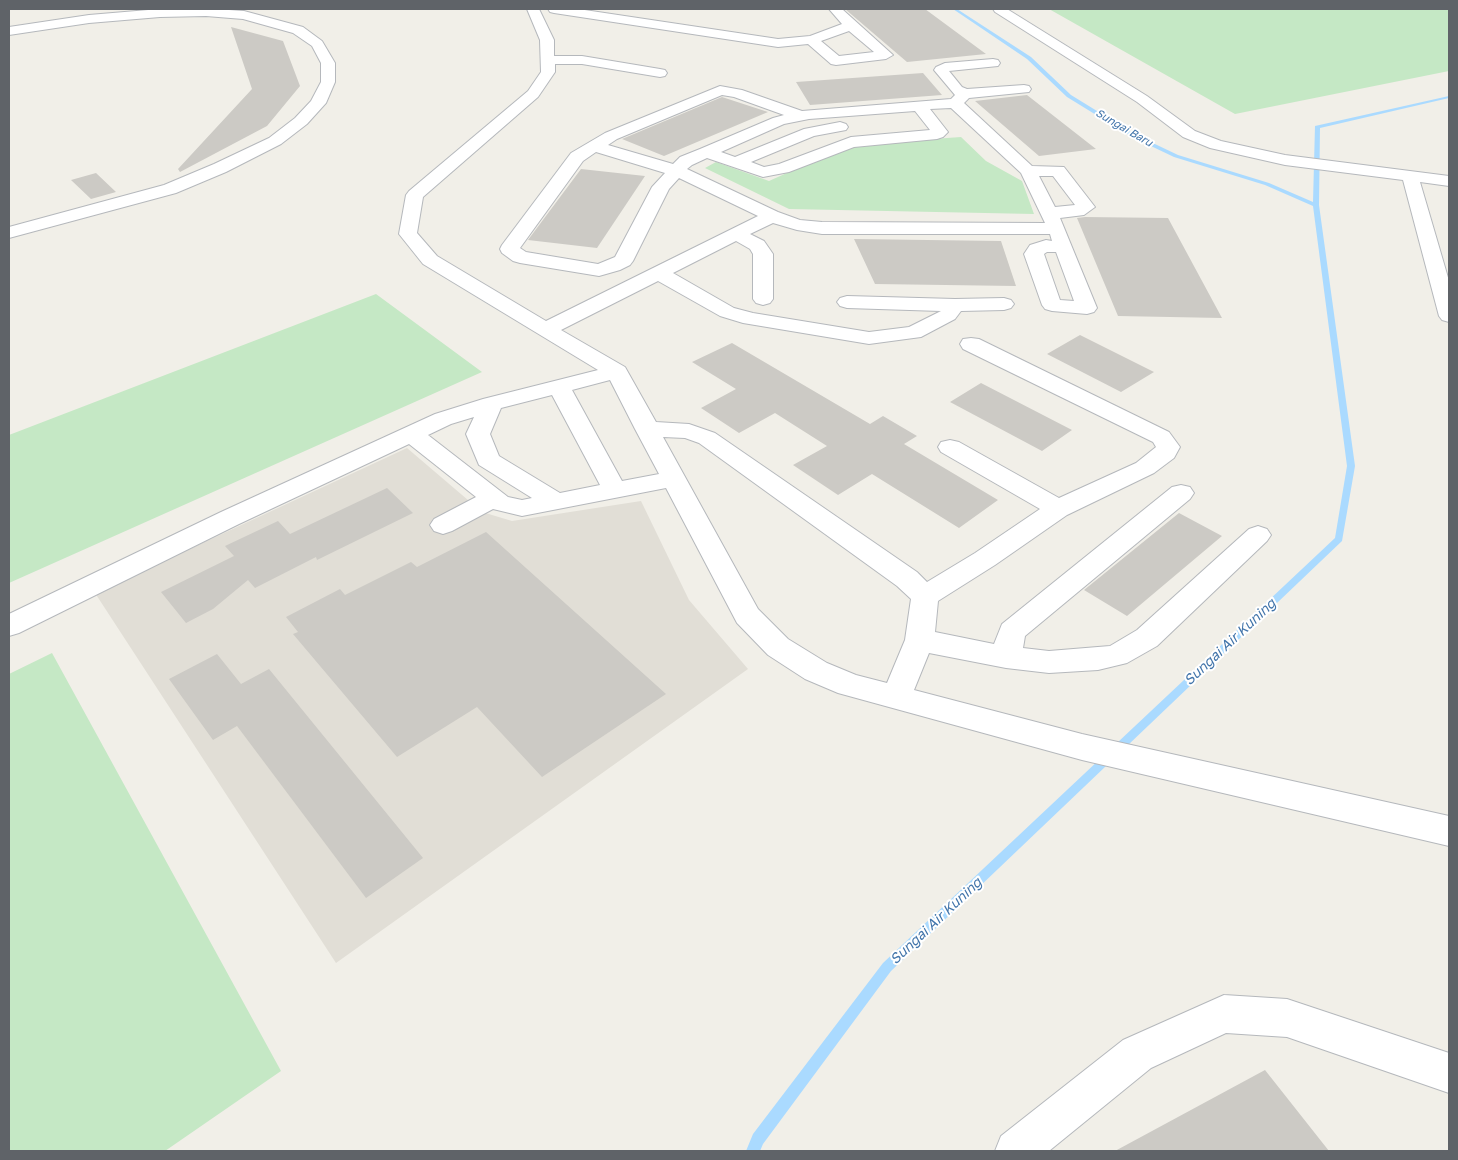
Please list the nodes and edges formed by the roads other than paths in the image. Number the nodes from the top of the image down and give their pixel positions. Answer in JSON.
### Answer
{"nodes":[{"id":1,"x":835,"y":9,"type":"edge"},
{"id":2,"x":999,"y":9,"type":"edge"},
{"id":3,"x":547,"y":18,"type":"edge"},
{"id":4,"x":850,"y":25,"type":"junction"},
{"id":5,"x":581,"y":27,"type":"dead end"},
{"id":6,"x":9,"y":30,"type":"edge"},
{"id":7,"x":817,"y":45,"type":"junction"},
{"id":8,"x":750,"y":52,"type":"dead end"},
{"id":9,"x":548,"y":60,"type":"junction"},
{"id":10,"x":993,"y":63,"type":"dead end"},
{"id":11,"x":973,"y":65,"type":"junction"},
{"id":12,"x":660,"y":73,"type":"dead end"},
{"id":13,"x":1024,"y":89,"type":"dead end"},
{"id":14,"x":1002,"y":91,"type":"junction"},
{"id":15,"x":960,"y":98,"type":"junction"},
{"id":16,"x":918,"y":105,"type":"junction"},
{"id":17,"x":800,"y":116,"type":"junction"},
{"id":18,"x":928,"y":118,"type":"junction"},
{"id":19,"x":593,"y":146,"type":"junction"},
{"id":20,"x":706,"y":152,"type":"junction"},
{"id":21,"x":734,"y":163,"type":"junction"},
{"id":22,"x":675,"y":170,"type":"junction"},
{"id":23,"x":1028,"y":171,"type":"junction"},
{"id":24,"x":1410,"y":176,"type":"junction"},
{"id":25,"x":1449,"y":181,"type":"edge"},
{"id":26,"x":772,"y":216,"type":"junction"},
{"id":27,"x":1053,"y":221,"type":"junction"},
{"id":28,"x":9,"y":233,"type":"edge"},
{"id":29,"x":735,"y":234,"type":"junction"},
{"id":30,"x":1064,"y":247,"type":"dead end"},
{"id":31,"x":659,"y":273,"type":"junction"},
{"id":32,"x":763,"y":299,"type":"dead end"},
{"id":33,"x":847,"y":302,"type":"dead end"},
{"id":34,"x":1004,"y":304,"type":"dead end"},
{"id":35,"x":1447,"y":304,"type":"edge"},
{"id":36,"x":955,"y":305,"type":"junction"},
{"id":37,"x":546,"y":330,"type":"junction"},
{"id":38,"x":971,"y":344,"type":"dead end"},
{"id":39,"x":618,"y":372,"type":"junction"},
{"id":40,"x":558,"y":386,"type":"junction"},
{"id":41,"x":491,"y":404,"type":"junction"},
{"id":42,"x":647,"y":429,"type":"junction"},
{"id":43,"x":411,"y":434,"type":"junction"},
{"id":44,"x":950,"y":447,"type":"dead end"},
{"id":45,"x":673,"y":479,"type":"junction"},
{"id":46,"x":615,"y":490,"type":"junction"},
{"id":47,"x":1181,"y":493,"type":"dead end"},
{"id":48,"x":494,"y":498,"type":"junction"},
{"id":49,"x":557,"y":502,"type":"junction"},
{"id":50,"x":1058,"y":509,"type":"junction"},
{"id":51,"x":443,"y":525,"type":"dead end"},
{"id":52,"x":1258,"y":535,"type":"dead end"},
{"id":53,"x":925,"y":596,"type":"junction"},
{"id":54,"x":9,"y":626,"type":"edge"},
{"id":55,"x":920,"y":640,"type":"junction"},
{"id":56,"x":1006,"y":657,"type":"junction"},
{"id":57,"x":896,"y":698,"type":"junction"},
{"id":58,"x":1449,"y":832,"type":"edge"},
{"id":59,"x":1449,"y":1073,"type":"edge"},
{"id":60,"x":1016,"y":1151,"type":"edge"}],
"edges":[{"from":1,"to":4,"type":"lane"},
{"from":2,"to":24,"type":"lane"},
{"from":3,"to":7,"type":"lane"},
{"from":3,"to":9,"type":"lane"},
{"from":4,"to":7,"type":"lane"},
{"from":4,"to":7,"type":"lane"},
{"from":5,"to":8,"type":"lane"},
{"from":6,"to":28,"type":"lane"},
{"from":9,"to":12,"type":"lane"},
{"from":9,"to":37,"type":"lane"},
{"from":10,"to":11,"type":"lane"},
{"from":11,"to":14,"type":"lane"},
{"from":11,"to":15,"type":"lane"},
{"from":13,"to":14,"type":"lane"},
{"from":14,"to":15,"type":"lane"},
{"from":15,"to":16,"type":"lane"},
{"from":15,"to":23,"type":"lane"},
{"from":16,"to":17,"type":"lane"},
{"from":16,"to":18,"type":"lane"},
{"from":17,"to":19,"type":"lane"},
{"from":17,"to":20,"type":"lane"},
{"from":18,"to":21,"type":"lane"},
{"from":18,"to":21,"type":"lane"},
{"from":19,"to":22,"type":"lane"},
{"from":19,"to":22,"type":"lane"},
{"from":20,"to":21,"type":"lane"},
{"from":20,"to":22,"type":"lane"},
{"from":22,"to":26,"type":"lane"},
{"from":23,"to":27,"type":"lane"},
{"from":23,"to":27,"type":"lane"},
{"from":24,"to":25,"type":"lane"},
{"from":24,"to":35,"type":"lane"},
{"from":26,"to":27,"type":"lane"},
{"from":26,"to":29,"type":"lane"},
{"from":27,"to":30,"type":"lane"},
{"from":29,"to":31,"type":"lane"},
{"from":29,"to":32,"type":"lane"},
{"from":31,"to":36,"type":"lane"},
{"from":31,"to":37,"type":"lane"},
{"from":33,"to":36,"type":"lane"},
{"from":34,"to":36,"type":"lane"},
{"from":37,"to":39,"type":"lane"},
{"from":38,"to":50,"type":"lane"},
{"from":39,"to":40,"type":"lane"},
{"from":39,"to":42,"type":"lane"},
{"from":40,"to":41,"type":"lane"},
{"from":40,"to":46,"type":"lane"},
{"from":41,"to":43,"type":"lane"},
{"from":41,"to":49,"type":"lane"},
{"from":42,"to":45,"type":"lane"},
{"from":42,"to":53,"type":"lane"},
{"from":43,"to":48,"type":"lane"},
{"from":43,"to":54,"type":"lane"},
{"from":44,"to":50,"type":"lane"},
{"from":45,"to":46,"type":"lane"},
{"from":45,"to":57,"type":"lane"},
{"from":46,"to":49,"type":"lane"},
{"from":47,"to":56,"type":"lane"},
{"from":48,"to":49,"type":"lane"},
{"from":48,"to":51,"type":"lane"},
{"from":50,"to":53,"type":"lane"},
{"from":52,"to":56,"type":"lane"},
{"from":53,"to":55,"type":"lane"},
{"from":55,"to":56,"type":"lane"},
{"from":55,"to":57,"type":"lane"},
{"from":57,"to":58,"type":"lane"},
{"from":59,"to":60,"type":"lane"}]}
